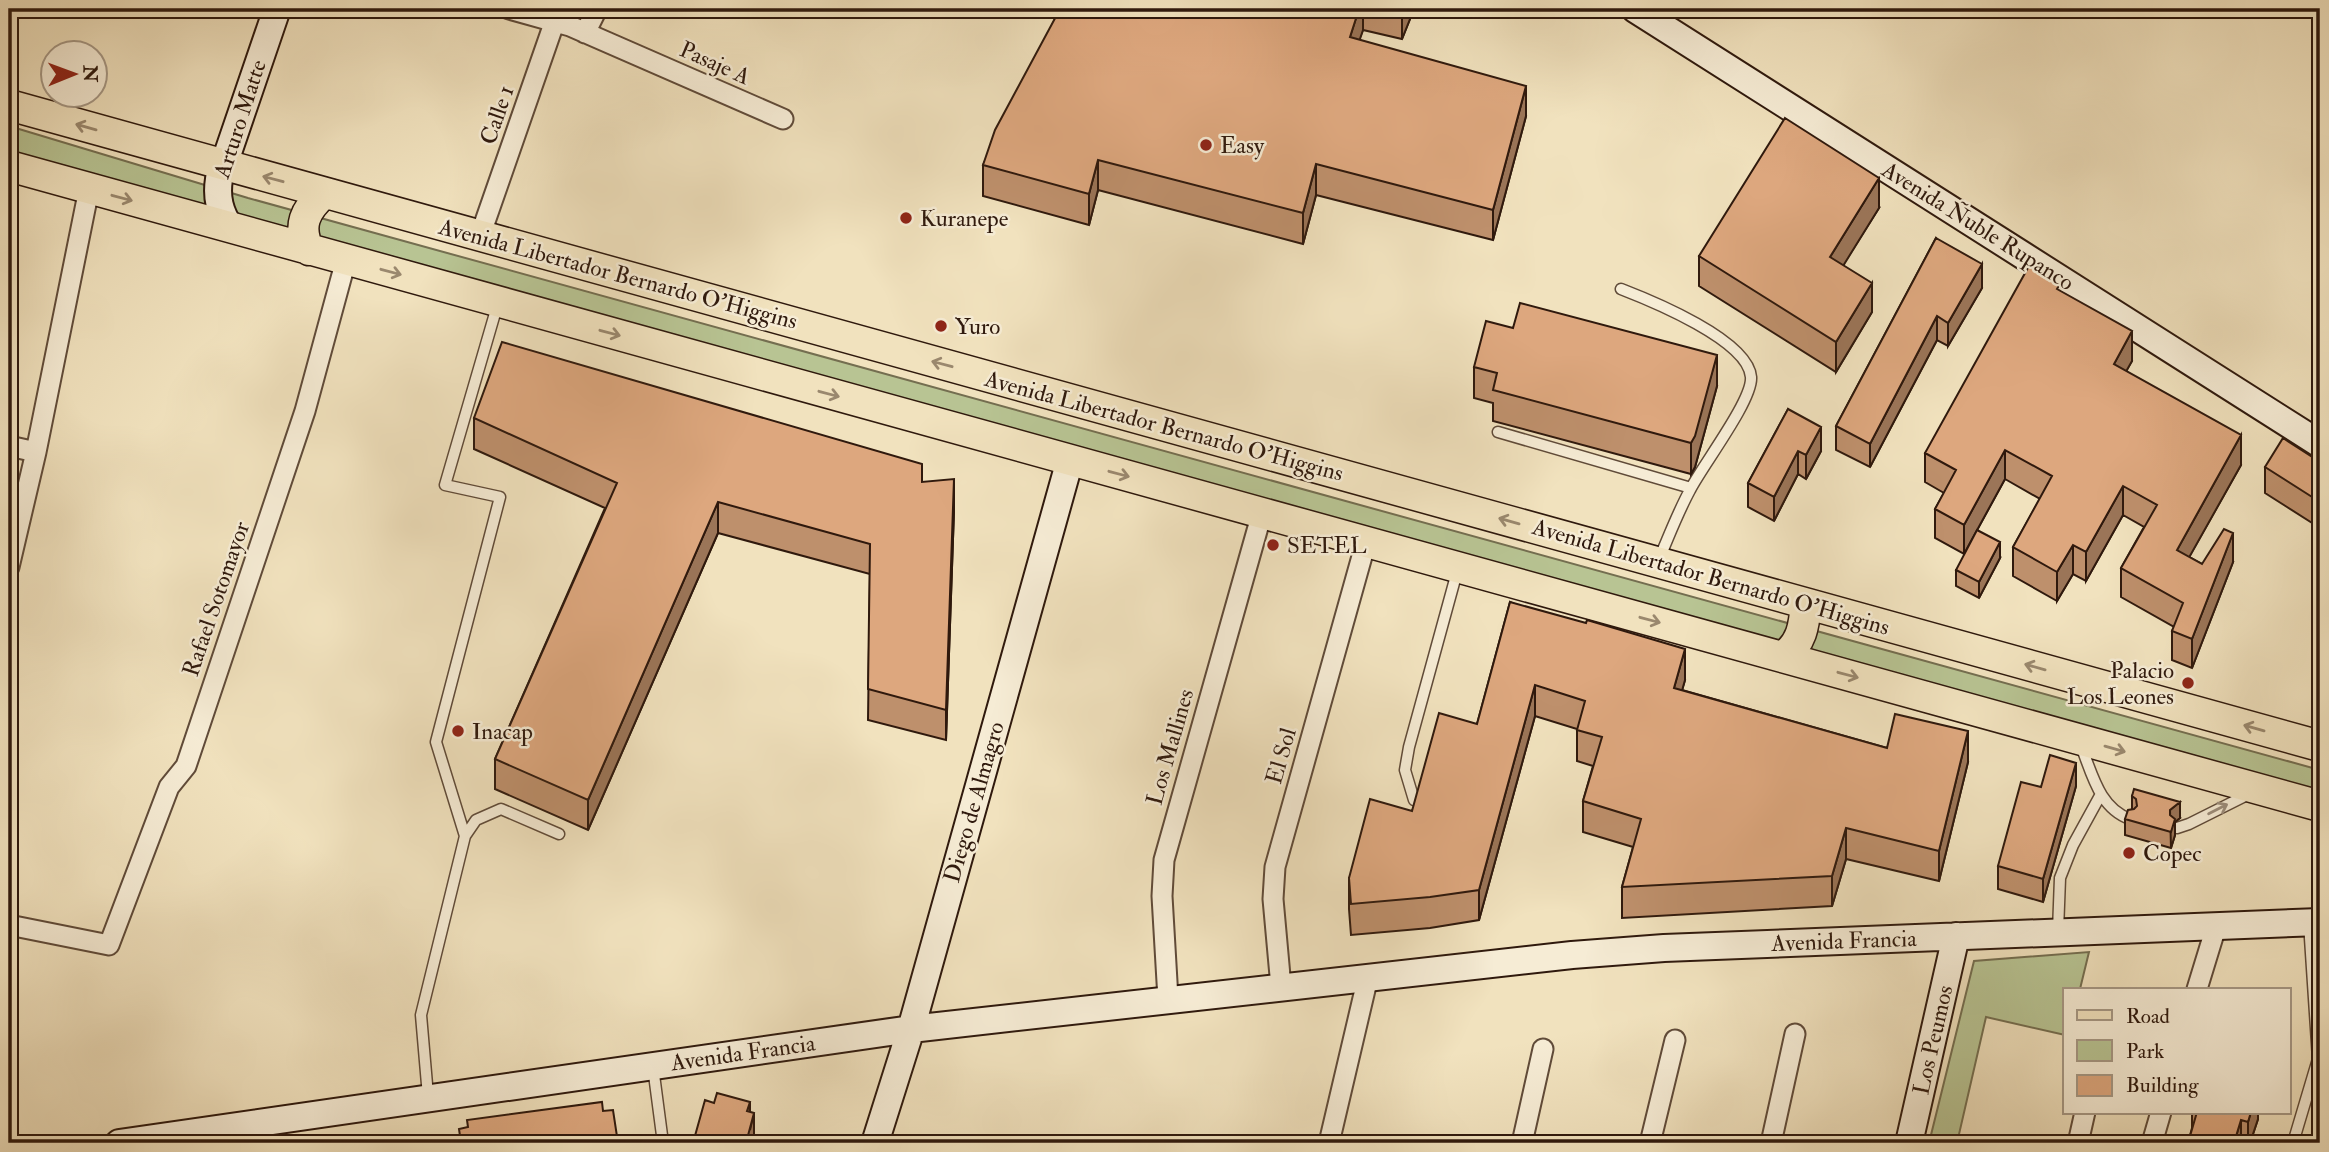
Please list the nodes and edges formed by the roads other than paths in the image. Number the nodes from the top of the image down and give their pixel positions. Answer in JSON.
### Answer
{"nodes":[{"id":1,"x":277,"y":9,"type":"edge"},
{"id":2,"x":509,"y":9,"type":"edge"},
{"id":3,"x":597,"y":9,"type":"edge"},
{"id":4,"x":1635,"y":9,"type":"edge"},
{"id":5,"x":557,"y":15,"type":"edge"},
{"id":6,"x":585,"y":33,"type":"junction"},
{"id":7,"x":9,"y":105,"type":"edge"},
{"id":8,"x":783,"y":119,"type":"dead end"},
{"id":9,"x":9,"y":166,"type":"edge"},
{"id":10,"x":222,"y":166,"type":"junction"},
{"id":11,"x":89,"y":189,"type":"junction"},
{"id":12,"x":324,"y":193,"type":"junction"},
{"id":13,"x":230,"y":228,"type":"junction"},
{"id":14,"x":480,"y":236,"type":"junction"},
{"id":15,"x":309,"y":250,"type":"junction"},
{"id":16,"x":346,"y":260,"type":"junction"},
{"id":17,"x":1622,"y":289,"type":"dead end"},
{"id":18,"x":498,"y":302,"type":"junction"},
{"id":19,"x":1498,"y":432,"type":"dead end"},
{"id":20,"x":2320,"y":444,"type":"edge"},
{"id":21,"x":9,"y":446,"type":"edge"},
{"id":22,"x":36,"y":452,"type":"junction"},
{"id":23,"x":1070,"y":460,"type":"junction"},
{"id":24,"x":1691,"y":488,"type":"junction"},
{"id":25,"x":1262,"y":513,"type":"junction"},
{"id":26,"x":1366,"y":542,"type":"junction"},
{"id":27,"x":1657,"y":562,"type":"junction"},
{"id":28,"x":9,"y":567,"type":"edge"},
{"id":29,"x":1459,"y":568,"type":"junction"},
{"id":30,"x":1805,"y":604,"type":"junction"},
{"id":31,"x":1783,"y":657,"type":"junction"},
{"id":32,"x":2078,"y":739,"type":"junction"},
{"id":33,"x":2320,"y":747,"type":"edge"},
{"id":34,"x":2258,"y":789,"type":"junction"},
{"id":35,"x":2101,"y":794,"type":"junction"},
{"id":36,"x":1414,"y":800,"type":"edge"},
{"id":37,"x":2320,"y":806,"type":"edge"},
{"id":38,"x":2130,"y":819,"type":"edge"},
{"id":39,"x":2177,"y":828,"type":"edge"},
{"id":40,"x":559,"y":834,"type":"dead end"},
{"id":41,"x":465,"y":836,"type":"junction"},
{"id":42,"x":2315,"y":923,"type":"edge"},
{"id":43,"x":9,"y":925,"type":"edge"},
{"id":44,"x":2216,"y":927,"type":"junction"},
{"id":45,"x":2058,"y":933,"type":"junction"},
{"id":46,"x":1956,"y":936,"type":"junction"},
{"id":47,"x":1368,"y":977,"type":"junction"},
{"id":48,"x":1280,"y":987,"type":"junction"},
{"id":49,"x":2197,"y":988,"type":"edge"},
{"id":50,"x":1168,"y":999,"type":"junction"},
{"id":51,"x":911,"y":1029,"type":"junction"},
{"id":52,"x":1795,"y":1034,"type":"dead end"},
{"id":53,"x":1675,"y":1040,"type":"dead end"},
{"id":54,"x":1544,"y":1049,"type":"dead end"},
{"id":55,"x":653,"y":1067,"type":"junction"},
{"id":56,"x":428,"y":1100,"type":"junction"},
{"id":57,"x":2085,"y":1114,"type":"edge"},
{"id":58,"x":2160,"y":1114,"type":"edge"},
{"id":59,"x":119,"y":1143,"type":"edge"},
{"id":60,"x":663,"y":1143,"type":"edge"},
{"id":61,"x":875,"y":1143,"type":"edge"},
{"id":62,"x":1329,"y":1143,"type":"edge"},
{"id":63,"x":1522,"y":1143,"type":"edge"},
{"id":64,"x":1650,"y":1143,"type":"edge"},
{"id":65,"x":1771,"y":1143,"type":"edge"},
{"id":66,"x":1909,"y":1143,"type":"edge"},
{"id":67,"x":2078,"y":1143,"type":"edge"},
{"id":68,"x":2152,"y":1143,"type":"edge"},
{"id":69,"x":2293,"y":1143,"type":"edge"}],
"edges":[{"from":1,"to":10,"type":"street","name":"Arturo Matte"},
{"from":2,"to":5,"type":"street","name":"Pasaje A"},
{"from":3,"to":6,"type":"street"},
{"from":4,"to":20,"type":"street","name":"Avenida Ñuble Rupanco"},
{"from":5,"to":6,"type":"street","name":"Pasaje A"},
{"from":5,"to":14,"type":"street","name":"Calle 1"},
{"from":6,"to":8,"type":"street","name":"Pasaje A"},
{"from":10,"to":7,"type":"main road","name":"Avenida Libertador Bernardo O'Higgins","one_way":true},
{"from":9,"to":11,"type":"main road"},
{"from":12,"to":10,"type":"main road","name":"Avenida Libertador Bernardo O'Higgins","one_way":true},
{"from":10,"to":13,"type":"street","name":"Arturo Matte"},
{"from":11,"to":13,"type":"main road","one_way":true},
{"from":11,"to":22,"type":"street"},
{"from":12,"to":14,"type":"main road","name":"Avenida Libertador Bernardo O'Higgins"},
{"from":12,"to":15,"type":"main road"},
{"from":13,"to":15,"type":"main road"},
{"from":27,"to":14,"type":"main road","name":"Avenida Libertador Bernardo O'Higgins","one_way":true},
{"from":15,"to":16,"type":"main road"},
{"from":16,"to":18,"type":"main road","one_way":true},
{"from":16,"to":43,"type":"street","name":"Rafael Sotomayor"},
{"from":17,"to":24,"type":"lane"},
{"from":18,"to":23,"type":"main road","one_way":true},
{"from":18,"to":41,"type":"lane"},
{"from":19,"to":24,"type":"lane"},
{"from":21,"to":22,"type":"street"},
{"from":22,"to":28,"type":"street"},
{"from":23,"to":25,"type":"main road","one_way":true},
{"from":23,"to":51,"type":"street","name":"Diego de Almagro"},
{"from":24,"to":27,"type":"lane"},
{"from":25,"to":26,"type":"main road"},
{"from":25,"to":50,"type":"street","name":"Los Mallines"},
{"from":26,"to":29,"type":"main road"},
{"from":26,"to":48,"type":"street","name":"El Sol"},
{"from":27,"to":30,"type":"main road","name":"Avenida Libertador Bernardo O'Higgins"},
{"from":29,"to":31,"type":"main road","one_way":true},
{"from":29,"to":36,"type":"lane"},
{"from":30,"to":31,"type":"main road"},
{"from":33,"to":30,"type":"main road","name":"Avenida Libertador Bernardo O'Higgins","one_way":true},
{"from":31,"to":32,"type":"main road","one_way":true},
{"from":32,"to":34,"type":"main road","one_way":true},
{"from":32,"to":35,"type":"lane"},
{"from":34,"to":37,"type":"main road"},
{"from":39,"to":34,"type":"lane","one_way":true},
{"from":35,"to":38,"type":"lane"},
{"from":35,"to":45,"type":"lane"},
{"from":40,"to":41,"type":"lane"},
{"from":41,"to":56,"type":"lane"},
{"from":42,"to":44,"type":"street","name":"Avenida Francia"},
{"from":42,"to":69,"type":"lane"},
{"from":44,"to":45,"type":"street","name":"Avenida Francia"},
{"from":44,"to":49,"type":"street"},
{"from":45,"to":46,"type":"street","name":"Avenida Francia"},
{"from":46,"to":47,"type":"street","name":"Avenida Francia"},
{"from":46,"to":66,"type":"street","name":"Los Peumos"},
{"from":47,"to":48,"type":"street","name":"Avenida Francia"},
{"from":47,"to":62,"type":"street"},
{"from":48,"to":50,"type":"street","name":"Avenida Francia"},
{"from":50,"to":51,"type":"street","name":"Avenida Francia"},
{"from":51,"to":55,"type":"street","name":"Avenida Francia"},
{"from":51,"to":61,"type":"street","name":"Diego de Almagro"},
{"from":52,"to":65,"type":"street"},
{"from":53,"to":64,"type":"street"},
{"from":54,"to":63,"type":"street"},
{"from":55,"to":56,"type":"street","name":"Avenida Francia"},
{"from":55,"to":60,"type":"lane"},
{"from":56,"to":59,"type":"street","name":"Avenida Francia"},
{"from":57,"to":67,"type":"street"},
{"from":58,"to":68,"type":"street"}]}
